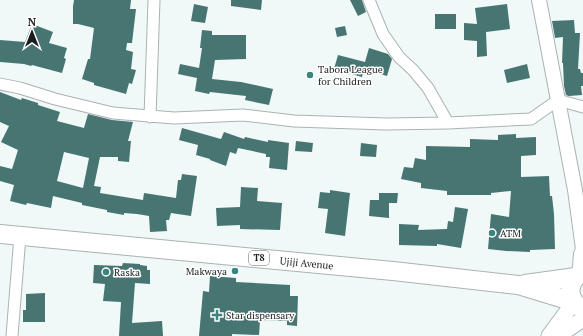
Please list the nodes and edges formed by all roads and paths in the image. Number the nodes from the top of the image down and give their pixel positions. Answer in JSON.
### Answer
{"nodes":[{"id":1,"x":154,"y":0,"type":"edge"},
{"id":2,"x":370,"y":0,"type":"edge"},
{"id":3,"x":539,"y":0,"type":"edge"},
{"id":4,"x":0,"y":84,"type":"edge"},
{"id":5,"x":558,"y":100,"type":"junction"},
{"id":6,"x":583,"y":107,"type":"edge"},
{"id":7,"x":150,"y":117,"type":"junction"},
{"id":8,"x":448,"y":123,"type":"junction"},
{"id":9,"x":0,"y":234,"type":"edge"},
{"id":10,"x":20,"y":236,"type":"junction"},
{"id":11,"x":583,"y":249,"type":"edge"},
{"id":12,"x":583,"y":254,"type":"edge"},
{"id":13,"x":576,"y":277,"type":"junction"},
{"id":14,"x":518,"y":285,"type":"junction"},
{"id":15,"x":578,"y":306,"type":"edge"},
{"id":16,"x":583,"y":319,"type":"edge"},
{"id":17,"x":12,"y":336,"type":"edge"},
{"id":18,"x":549,"y":336,"type":"edge"},
{"id":19,"x":558,"y":336,"type":"edge"}],
"edges":[{"from":1,"to":7,"type":"street"},
{"from":2,"to":8,"type":"street"},
{"from":3,"to":5,"type":"street"},
{"from":4,"to":7,"type":"street"},
{"from":5,"to":6,"type":"street"},
{"from":5,"to":8,"type":"street"},
{"from":5,"to":11,"type":"street"},
{"from":7,"to":8,"type":"street"},
{"from":9,"to":10,"type":"highway","name":"Ujiji Avenue","number":"T8"},
{"from":10,"to":14,"type":"highway","name":"Ujiji Avenue","number":"T8"},
{"from":10,"to":17,"type":"street"},
{"from":12,"to":13,"type":"highway"},
{"from":13,"to":14,"type":"highway","number":"T8"},
{"from":13,"to":15,"type":"highway"},
{"from":14,"to":15,"type":"highway","number":"T8"},
{"from":15,"to":18,"type":"main road"},
{"from":16,"to":19,"type":"main road"}]}
